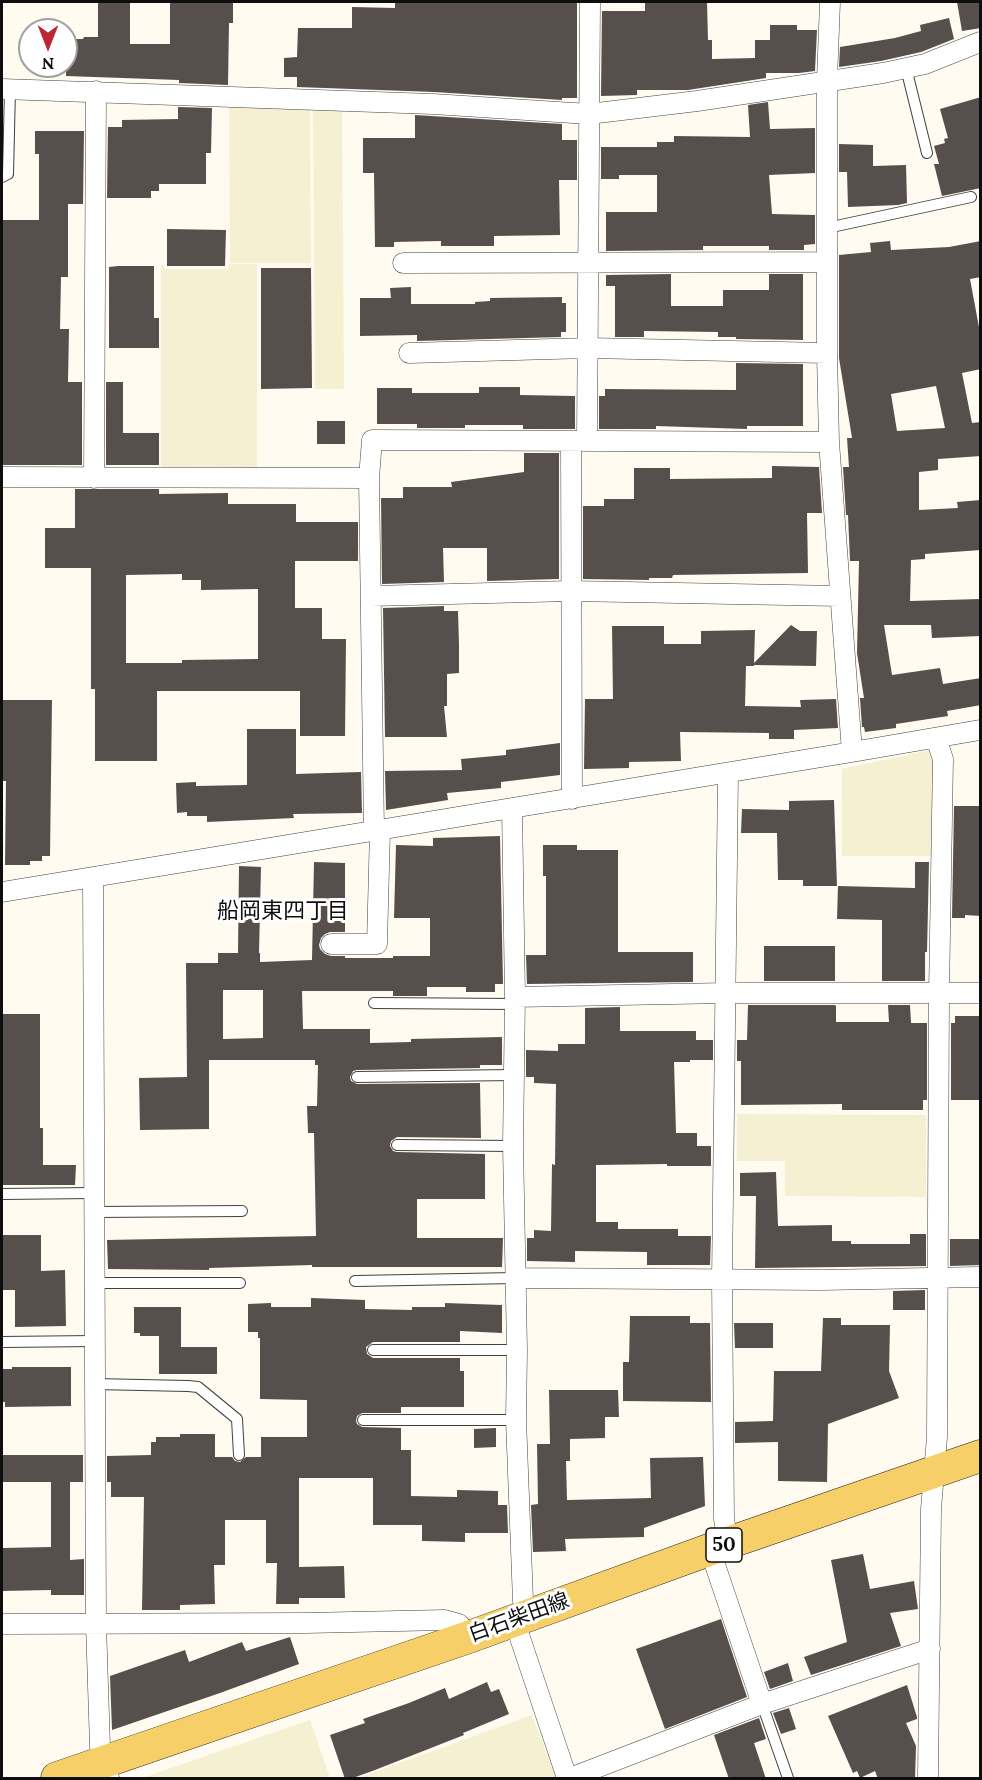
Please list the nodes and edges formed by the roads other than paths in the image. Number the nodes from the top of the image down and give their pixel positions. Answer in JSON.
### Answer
{"nodes":[{"id":1,"x":590,"y":2,"type":"edge"},
{"id":2,"x":830,"y":2,"type":"edge"},
{"id":3,"x":981,"y":42,"type":"edge"},
{"id":4,"x":906,"y":68,"type":"junction"},
{"id":5,"x":827,"y":81,"type":"junction"},
{"id":6,"x":6,"y":89,"type":"edge"},
{"id":7,"x":96,"y":92,"type":"junction"},
{"id":8,"x":589,"y":114,"type":"junction"},
{"id":9,"x":927,"y":153,"type":"dead end"},
{"id":10,"x":2,"y":177,"type":"edge"},
{"id":11,"x":971,"y":197,"type":"dead end"},
{"id":12,"x":827,"y":228,"type":"junction"},
{"id":13,"x":588,"y":262,"type":"junction"},
{"id":14,"x":827,"y":262,"type":"junction"},
{"id":15,"x":403,"y":263,"type":"dead end"},
{"id":16,"x":588,"y":348,"type":"junction"},
{"id":17,"x":409,"y":353,"type":"dead end"},
{"id":18,"x":827,"y":353,"type":"junction"},
{"id":19,"x":579,"y":441,"type":"junction"},
{"id":20,"x":829,"y":442,"type":"junction"},
{"id":21,"x":2,"y":477,"type":"edge"},
{"id":22,"x":94,"y":478,"type":"junction"},
{"id":23,"x":369,"y":478,"type":"junction"},
{"id":24,"x":571,"y":591,"type":"junction"},
{"id":25,"x":371,"y":596,"type":"junction"},
{"id":26,"x":840,"y":596,"type":"junction"},
{"id":27,"x":981,"y":730,"type":"edge"},
{"id":28,"x":936,"y":738,"type":"junction"},
{"id":29,"x":852,"y":752,"type":"junction"},
{"id":30,"x":728,"y":773,"type":"junction"},
{"id":31,"x":572,"y":798,"type":"junction"},
{"id":32,"x":512,"y":808,"type":"junction"},
{"id":33,"x":377,"y":831,"type":"junction"},
{"id":34,"x":93,"y":877,"type":"junction"},
{"id":35,"x":2,"y":892,"type":"edge"},
{"id":36,"x":331,"y":944,"type":"dead end"},
{"id":37,"x":726,"y":993,"type":"junction"},
{"id":38,"x":939,"y":993,"type":"junction"},
{"id":39,"x":981,"y":993,"type":"edge"},
{"id":40,"x":515,"y":1000,"type":"junction"},
{"id":41,"x":374,"y":1004,"type":"dead end"},
{"id":42,"x":514,"y":1075,"type":"junction"},
{"id":43,"x":357,"y":1077,"type":"dead end"},
{"id":44,"x":397,"y":1145,"type":"dead end"},
{"id":45,"x":513,"y":1146,"type":"junction"},
{"id":46,"x":2,"y":1194,"type":"edge"},
{"id":47,"x":93,"y":1203,"type":"junction"},
{"id":48,"x":242,"y":1211,"type":"dead end"},
{"id":49,"x":938,"y":1277,"type":"junction"},
{"id":50,"x":981,"y":1277,"type":"edge"},
{"id":51,"x":515,"y":1278,"type":"junction"},
{"id":52,"x":722,"y":1280,"type":"junction"},
{"id":53,"x":355,"y":1281,"type":"dead end"},
{"id":54,"x":95,"y":1283,"type":"junction"},
{"id":55,"x":240,"y":1283,"type":"dead end"},
{"id":56,"x":94,"y":1341,"type":"junction"},
{"id":57,"x":2,"y":1342,"type":"edge"},
{"id":58,"x":373,"y":1350,"type":"dead end"},
{"id":59,"x":517,"y":1350,"type":"junction"},
{"id":60,"x":94,"y":1384,"type":"junction"},
{"id":61,"x":363,"y":1420,"type":"dead end"},
{"id":62,"x":516,"y":1420,"type":"junction"},
{"id":63,"x":239,"y":1455,"type":"dead end"},
{"id":64,"x":981,"y":1456,"type":"edge"},
{"id":65,"x":934,"y":1473,"type":"junction"},
{"id":66,"x":719,"y":1547,"type":"junction"},
{"id":67,"x":521,"y":1618,"type":"junction"},
{"id":68,"x":2,"y":1624,"type":"edge"},
{"id":69,"x":96,"y":1624,"type":"junction"},
{"id":70,"x":469,"y":1637,"type":"junction"},
{"id":71,"x":930,"y":1649,"type":"junction"},
{"id":72,"x":762,"y":1704,"type":"junction"},
{"id":73,"x":106,"y":1770,"type":"edge"},
{"id":74,"x":57,"y":1779,"type":"edge"},
{"id":75,"x":568,"y":1779,"type":"edge"},
{"id":76,"x":788,"y":1779,"type":"edge"},
{"id":77,"x":928,"y":1779,"type":"edge"}],
"edges":[{"from":1,"to":8,"type":"street"},
{"from":2,"to":5,"type":"street"},
{"from":3,"to":4,"type":"street"},
{"from":4,"to":5,"type":"street"},
{"from":4,"to":9,"type":"lane"},
{"from":5,"to":8,"type":"street"},
{"from":5,"to":12,"type":"street"},
{"from":6,"to":7,"type":"street"},
{"from":6,"to":10,"type":"lane"},
{"from":7,"to":8,"type":"street"},
{"from":7,"to":22,"type":"street"},
{"from":8,"to":13,"type":"street"},
{"from":11,"to":12,"type":"lane"},
{"from":12,"to":14,"type":"street"},
{"from":13,"to":14,"type":"street"},
{"from":13,"to":15,"type":"street"},
{"from":13,"to":16,"type":"street"},
{"from":14,"to":18,"type":"street"},
{"from":16,"to":17,"type":"street"},
{"from":16,"to":18,"type":"street"},
{"from":16,"to":19,"type":"street"},
{"from":18,"to":20,"type":"street"},
{"from":19,"to":20,"type":"street"},
{"from":19,"to":23,"type":"street"},
{"from":19,"to":24,"type":"street"},
{"from":20,"to":26,"type":"street"},
{"from":21,"to":22,"type":"street"},
{"from":22,"to":23,"type":"street"},
{"from":23,"to":25,"type":"street"},
{"from":24,"to":25,"type":"street"},
{"from":24,"to":26,"type":"street"},
{"from":24,"to":31,"type":"street"},
{"from":25,"to":33,"type":"street"},
{"from":26,"to":29,"type":"street"},
{"from":27,"to":28,"type":"street"},
{"from":28,"to":29,"type":"street"},
{"from":28,"to":38,"type":"street"},
{"from":29,"to":30,"type":"street"},
{"from":30,"to":31,"type":"street"},
{"from":30,"to":37,"type":"street"},
{"from":31,"to":32,"type":"street"},
{"from":32,"to":33,"type":"street"},
{"from":32,"to":40,"type":"street"},
{"from":33,"to":34,"type":"street"},
{"from":33,"to":36,"type":"street"},
{"from":34,"to":35,"type":"street"},
{"from":34,"to":47,"type":"street"},
{"from":37,"to":38,"type":"street"},
{"from":37,"to":40,"type":"street"},
{"from":37,"to":52,"type":"street"},
{"from":38,"to":39,"type":"street"},
{"from":38,"to":49,"type":"street"},
{"from":40,"to":41,"type":"lane"},
{"from":40,"to":42,"type":"street"},
{"from":42,"to":43,"type":"lane"},
{"from":42,"to":45,"type":"street"},
{"from":44,"to":45,"type":"lane"},
{"from":45,"to":51,"type":"street"},
{"from":46,"to":47,"type":"lane"},
{"from":47,"to":48,"type":"lane"},
{"from":47,"to":54,"type":"street"},
{"from":49,"to":50,"type":"street"},
{"from":49,"to":52,"type":"street"},
{"from":49,"to":65,"type":"street"},
{"from":51,"to":52,"type":"street"},
{"from":51,"to":53,"type":"lane"},
{"from":51,"to":59,"type":"street"},
{"from":52,"to":66,"type":"street"},
{"from":54,"to":55,"type":"lane"},
{"from":54,"to":56,"type":"street"},
{"from":56,"to":57,"type":"lane"},
{"from":56,"to":60,"type":"street"},
{"from":58,"to":59,"type":"lane"},
{"from":59,"to":62,"type":"street"},
{"from":60,"to":63,"type":"lane"},
{"from":60,"to":69,"type":"street"},
{"from":61,"to":62,"type":"lane"},
{"from":62,"to":67,"type":"street"},
{"from":64,"to":65,"type":"main road","name":"白石柴田線","number":"50"},
{"from":65,"to":66,"type":"main road","name":"白石柴田線","number":"50"},
{"from":65,"to":71,"type":"street"},
{"from":66,"to":67,"type":"main road","name":"白石柴田線","number":"50"},
{"from":66,"to":72,"type":"street"},
{"from":67,"to":70,"type":"main road","name":"白石柴田線","number":"50"},
{"from":67,"to":75,"type":"street"},
{"from":68,"to":69,"type":"street"},
{"from":69,"to":70,"type":"street"},
{"from":69,"to":73,"type":"street"},
{"from":70,"to":73,"type":"main road","name":"白石柴田線","number":"50"},
{"from":71,"to":72,"type":"street"},
{"from":71,"to":77,"type":"street"},
{"from":72,"to":75,"type":"street"},
{"from":72,"to":76,"type":"lane"},
{"from":73,"to":74,"type":"main road","name":"白石柴田線","number":"50"}]}
